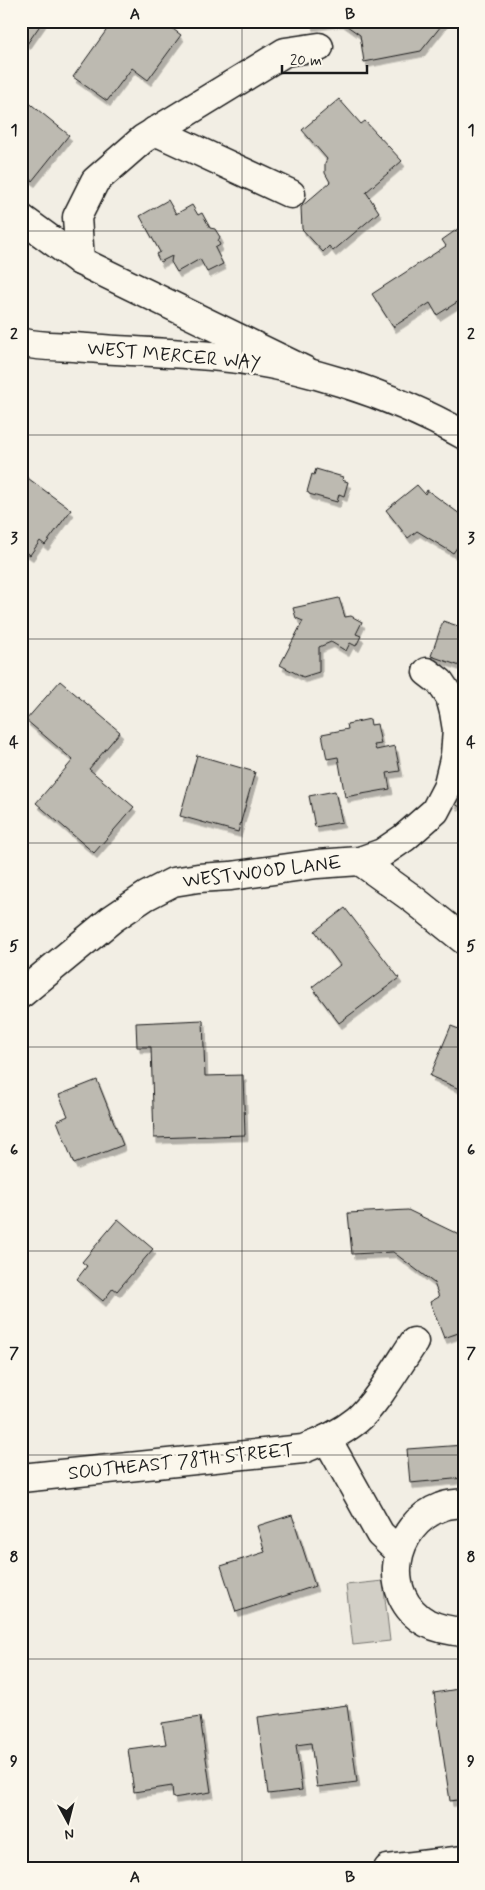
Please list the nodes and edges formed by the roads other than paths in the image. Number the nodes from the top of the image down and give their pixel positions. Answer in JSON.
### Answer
{"nodes":[{"id":1,"x":319,"y":47,"type":"dead end"},
{"id":2,"x":156,"y":132,"type":"junction"},
{"id":3,"x":291,"y":194,"type":"dead end"},
{"id":4,"x":21,"y":218,"type":"edge"},
{"id":5,"x":80,"y":261,"type":"junction"},
{"id":6,"x":23,"y":344,"type":"edge"},
{"id":7,"x":306,"y":371,"type":"junction"},
{"id":8,"x":464,"y":435,"type":"edge"},
{"id":9,"x":428,"y":672,"type":"dead end"},
{"id":10,"x":360,"y":861,"type":"junction"},
{"id":11,"x":464,"y":940,"type":"edge"},
{"id":12,"x":21,"y":994,"type":"edge"},
{"id":13,"x":414,"y":1342,"type":"dead end"},
{"id":14,"x":327,"y":1439,"type":"junction"},
{"id":15,"x":21,"y":1478,"type":"edge"},
{"id":16,"x":464,"y":1503,"type":"edge"},
{"id":17,"x":398,"y":1551,"type":"junction"},
{"id":18,"x":464,"y":1632,"type":"edge"},
{"id":19,"x":464,"y":1860,"type":"edge"},
{"id":20,"x":388,"y":1869,"type":"edge"}],
"edges":[{"from":1,"to":2,"type":"street"},
{"from":2,"to":3,"type":"street"},
{"from":2,"to":5,"type":"street"},
{"from":4,"to":5,"type":"street"},
{"from":5,"to":7,"type":"street"},
{"from":6,"to":7,"type":"street","name":"WEST MERCER WAY"},
{"from":7,"to":8,"type":"street","name":"WEST MERCER WAY"},
{"from":9,"to":10,"type":"street","name":"WESTWOOD LANE"},
{"from":10,"to":11,"type":"street","name":"WESTWOOD LANE"},
{"from":10,"to":12,"type":"street","name":"WESTWOOD LANE"},
{"from":13,"to":14,"type":"street","name":"SOUTHEAST 78TH STREET"},
{"from":14,"to":15,"type":"street","name":"SOUTHEAST 78TH STREET"},
{"from":14,"to":17,"type":"street"},
{"from":16,"to":17,"type":"street"},
{"from":17,"to":18,"type":"street"},
{"from":19,"to":20,"type":"street"}]}
